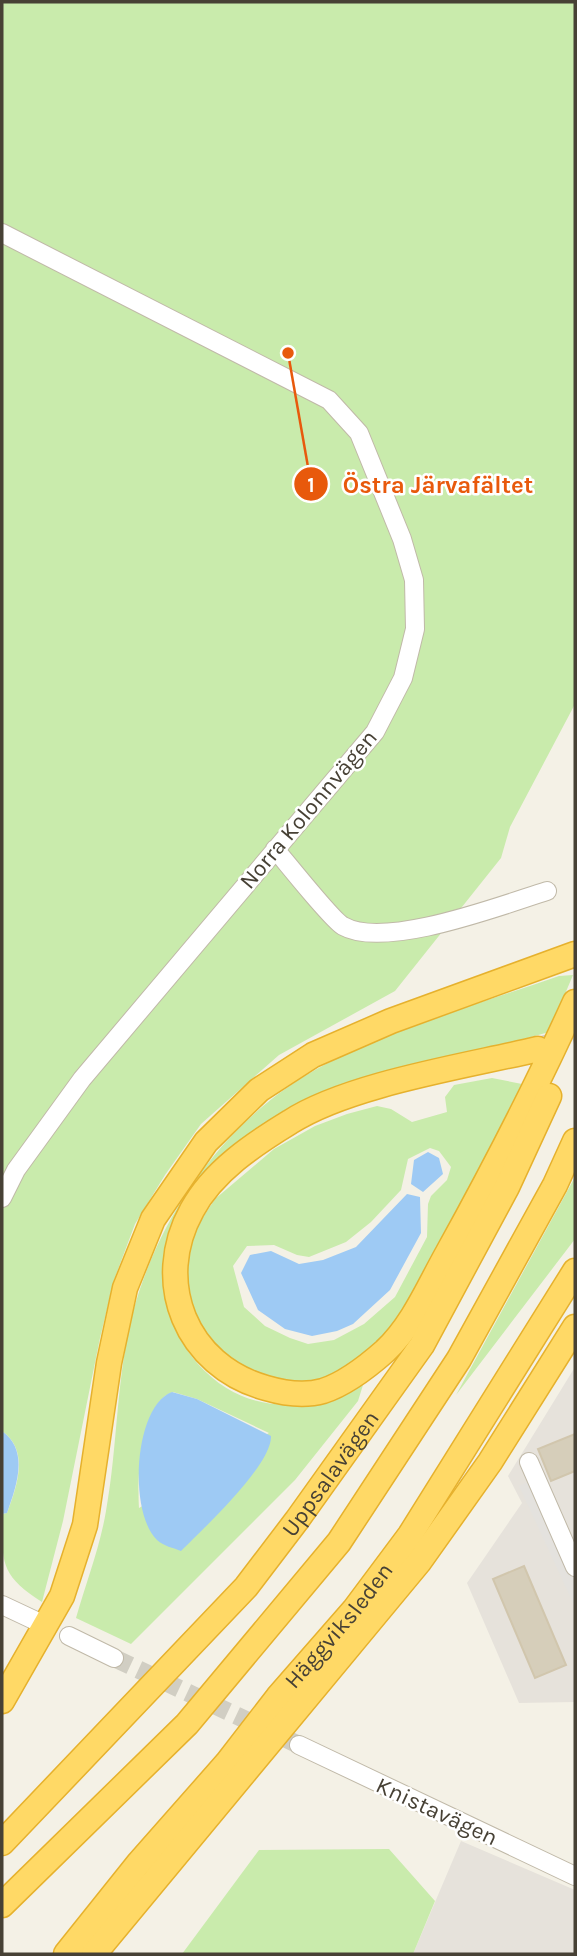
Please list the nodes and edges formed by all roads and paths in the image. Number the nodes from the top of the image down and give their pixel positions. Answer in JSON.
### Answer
{"nodes":[{"id":1,"x":2,"y":233,"type":"edge"},
{"id":2,"x":275,"y":849,"type":"junction"},
{"id":3,"x":547,"y":891,"type":"dead end"},
{"id":4,"x":575,"y":954,"type":"edge"},
{"id":5,"x":575,"y":1002,"type":"edge"},
{"id":6,"x":575,"y":1042,"type":"edge"},
{"id":7,"x":538,"y":1049,"type":"tunnel mouth"},
{"id":8,"x":575,"y":1141,"type":"edge"},
{"id":9,"x":2,"y":1198,"type":"edge"},
{"id":10,"x":575,"y":1271,"type":"edge"},
{"id":11,"x":575,"y":1327,"type":"edge"},
{"id":12,"x":529,"y":1462,"type":"dead end"},
{"id":13,"x":575,"y":1567,"type":"edge"},
{"id":14,"x":2,"y":1605,"type":"edge"},
{"id":15,"x":34,"y":1620,"type":"dead end"},
{"id":16,"x":69,"y":1636,"type":"dead end"},
{"id":17,"x":114,"y":1658,"type":"tunnel mouth"},
{"id":18,"x":2,"y":1701,"type":"edge"},
{"id":19,"x":299,"y":1745,"type":"tunnel mouth"},
{"id":20,"x":2,"y":1843,"type":"edge"},
{"id":21,"x":575,"y":1876,"type":"edge"},
{"id":22,"x":2,"y":1905,"type":"edge"},
{"id":23,"x":66,"y":1954,"type":"edge"},
{"id":24,"x":94,"y":1954,"type":"edge"}],
"edges":[{"from":1,"to":2,"type":"street","name":"Norra Kolonnvägen"},
{"from":2,"to":3,"type":"street"},
{"from":2,"to":9,"type":"street","name":"Norra Kolonnvägen"},
{"from":4,"to":18,"type":"highway"},
{"from":5,"to":7,"type":"highway"},
{"from":6,"to":20,"type":"highway","name":"Uppsalavägen"},
{"from":8,"to":22,"type":"highway","name":"Uppsalavägen"},
{"from":10,"to":23,"type":"highway","name":"Häggviksleden"},
{"from":11,"to":24,"type":"highway"},
{"from":12,"to":13,"type":"street"},
{"from":14,"to":15,"type":"street"},
{"from":16,"to":17,"type":"street"},
{"from":19,"to":21,"type":"street","name":"Knistavägen"}]}
